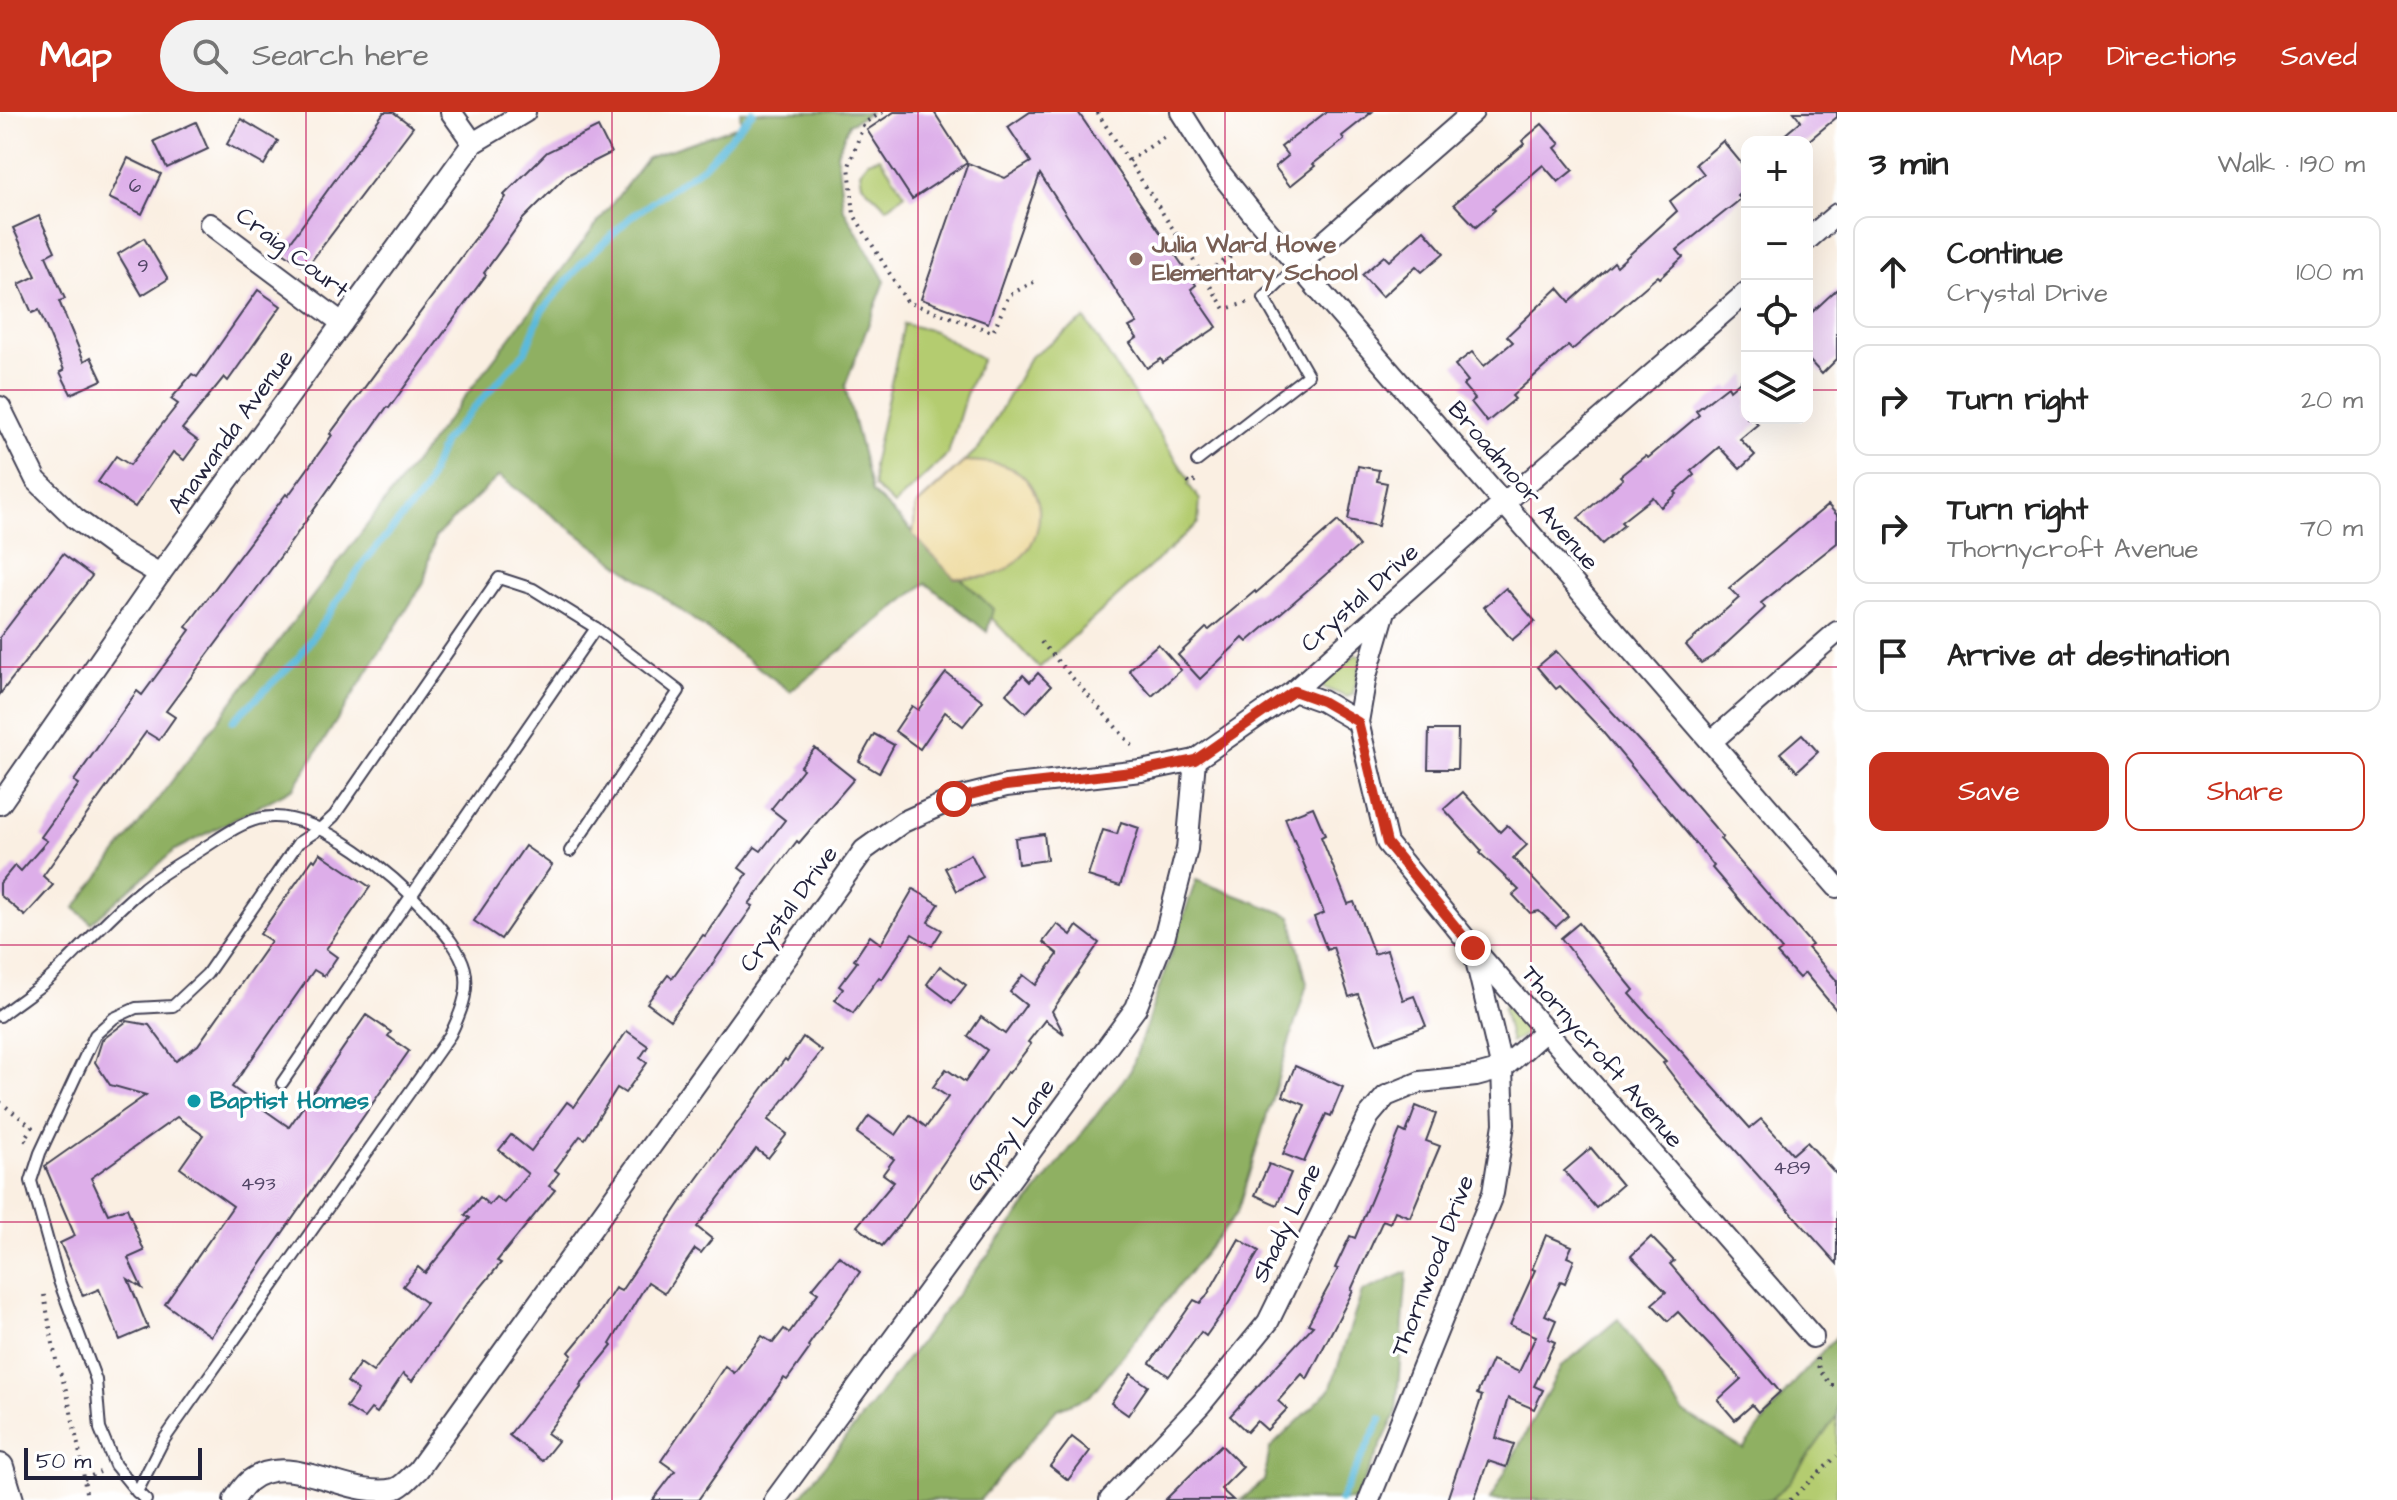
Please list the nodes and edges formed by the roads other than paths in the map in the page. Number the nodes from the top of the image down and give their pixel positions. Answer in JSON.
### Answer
{"nodes":[{"id":1,"x":451,"y":112,"type":"edge"},
{"id":2,"x":525,"y":112,"type":"edge"},
{"id":3,"x":1181,"y":112,"type":"edge"},
{"id":4,"x":1473,"y":112,"type":"edge"},
{"id":5,"x":473,"y":143,"type":"junction"},
{"id":6,"x":1837,"y":214,"type":"edge"},
{"id":7,"x":210,"y":224,"type":"dead end"},
{"id":8,"x":1813,"y":235,"type":"edge"},
{"id":9,"x":1298,"y":265,"type":"junction"},
{"id":10,"x":1741,"y":297,"type":"edge"},
{"id":11,"x":342,"y":323,"type":"junction"},
{"id":12,"x":0,"y":407,"type":"edge"},
{"id":13,"x":1197,"y":461,"type":"dead end"},
{"id":14,"x":1503,"y":504,"type":"junction"},
{"id":15,"x":160,"y":574,"type":"junction"},
{"id":16,"x":1385,"y":611,"type":"junction"},
{"id":17,"x":596,"y":628,"type":"junction"},
{"id":18,"x":1837,"y":632,"type":"edge"},
{"id":19,"x":1294,"y":691,"type":"junction"},
{"id":20,"x":1358,"y":722,"type":"junction"},
{"id":21,"x":1712,"y":741,"type":"junction"},
{"id":22,"x":1195,"y":760,"type":"junction"},
{"id":23,"x":0,"y":804,"type":"edge"},
{"id":24,"x":321,"y":828,"type":"junction"},
{"id":25,"x":570,"y":851,"type":"dead end"},
{"id":26,"x":1837,"y":887,"type":"edge"},
{"id":27,"x":411,"y":894,"type":"junction"},
{"id":28,"x":1473,"y":948,"type":"junction"},
{"id":29,"x":0,"y":1016,"type":"edge"},
{"id":30,"x":1545,"y":1031,"type":"junction"},
{"id":31,"x":1502,"y":1069,"type":"junction"},
{"id":32,"x":282,"y":1083,"type":"dead end"},
{"id":33,"x":1813,"y":1337,"type":"road end"},
{"id":34,"x":0,"y":1467,"type":"edge"},
{"id":35,"x":137,"y":1492,"type":"junction"},
{"id":36,"x":400,"y":1494,"type":"edge"},
{"id":37,"x":10,"y":1500,"type":"edge"},
{"id":38,"x":146,"y":1500,"type":"edge"},
{"id":39,"x":234,"y":1500,"type":"edge"},
{"id":40,"x":775,"y":1500,"type":"edge"},
{"id":41,"x":1110,"y":1500,"type":"edge"},
{"id":42,"x":1369,"y":1500,"type":"edge"}],
"edges":[{"from":1,"to":5,"type":"street"},
{"from":2,"to":5,"type":"street","name":"Anawanda Avenue"},
{"from":3,"to":9,"type":"street","name":"Broadmoor Avenue"},
{"from":4,"to":9,"type":"street"},
{"from":5,"to":11,"type":"street","name":"Anawanda Avenue"},
{"from":6,"to":8,"type":"street"},
{"from":7,"to":11,"type":"street","name":"Craig Court"},
{"from":9,"to":13,"type":"lane"},
{"from":9,"to":14,"type":"street","name":"Broadmoor Avenue"},
{"from":10,"to":14,"type":"street","name":"Crystal Drive"},
{"from":11,"to":15,"type":"street","name":"Anawanda Avenue"},
{"from":12,"to":15,"type":"street"},
{"from":14,"to":16,"type":"street","name":"Crystal Drive"},
{"from":14,"to":21,"type":"street","name":"Broadmoor Avenue"},
{"from":15,"to":23,"type":"street","name":"Anawanda Avenue"},
{"from":16,"to":19,"type":"street","name":"Crystal Drive"},
{"from":16,"to":20,"type":"street","name":"Thornycroft Avenue"},
{"from":17,"to":24,"type":"lane"},
{"from":17,"to":25,"type":"lane"},
{"from":17,"to":27,"type":"lane"},
{"from":18,"to":21,"type":"street"},
{"from":19,"to":20,"type":"street"},
{"from":19,"to":22,"type":"street","name":"Crystal Drive"},
{"from":20,"to":28,"type":"street","name":"Thornycroft Avenue"},
{"from":21,"to":26,"type":"street","name":"Broadmoor Avenue"},
{"from":22,"to":36,"type":"street","name":"Crystal Drive"},
{"from":22,"to":40,"type":"street","name":"Gypsy Lane"},
{"from":24,"to":27,"type":"lane"},
{"from":24,"to":29,"type":"lane"},
{"from":24,"to":35,"type":"lane"},
{"from":27,"to":32,"type":"lane"},
{"from":27,"to":35,"type":"lane"},
{"from":28,"to":30,"type":"street","name":"Thornycroft Avenue"},
{"from":28,"to":31,"type":"street","name":"Thornwood Drive"},
{"from":30,"to":31,"type":"street","name":"Shady Lane"},
{"from":30,"to":33,"type":"street","name":"Thornycroft Avenue"},
{"from":31,"to":41,"type":"street","name":"Shady Lane"},
{"from":31,"to":42,"type":"street","name":"Thornwood Drive"},
{"from":34,"to":37,"type":"street"},
{"from":35,"to":38,"type":"lane"},
{"from":36,"to":39,"type":"street","name":"Crystal Drive"}]}
